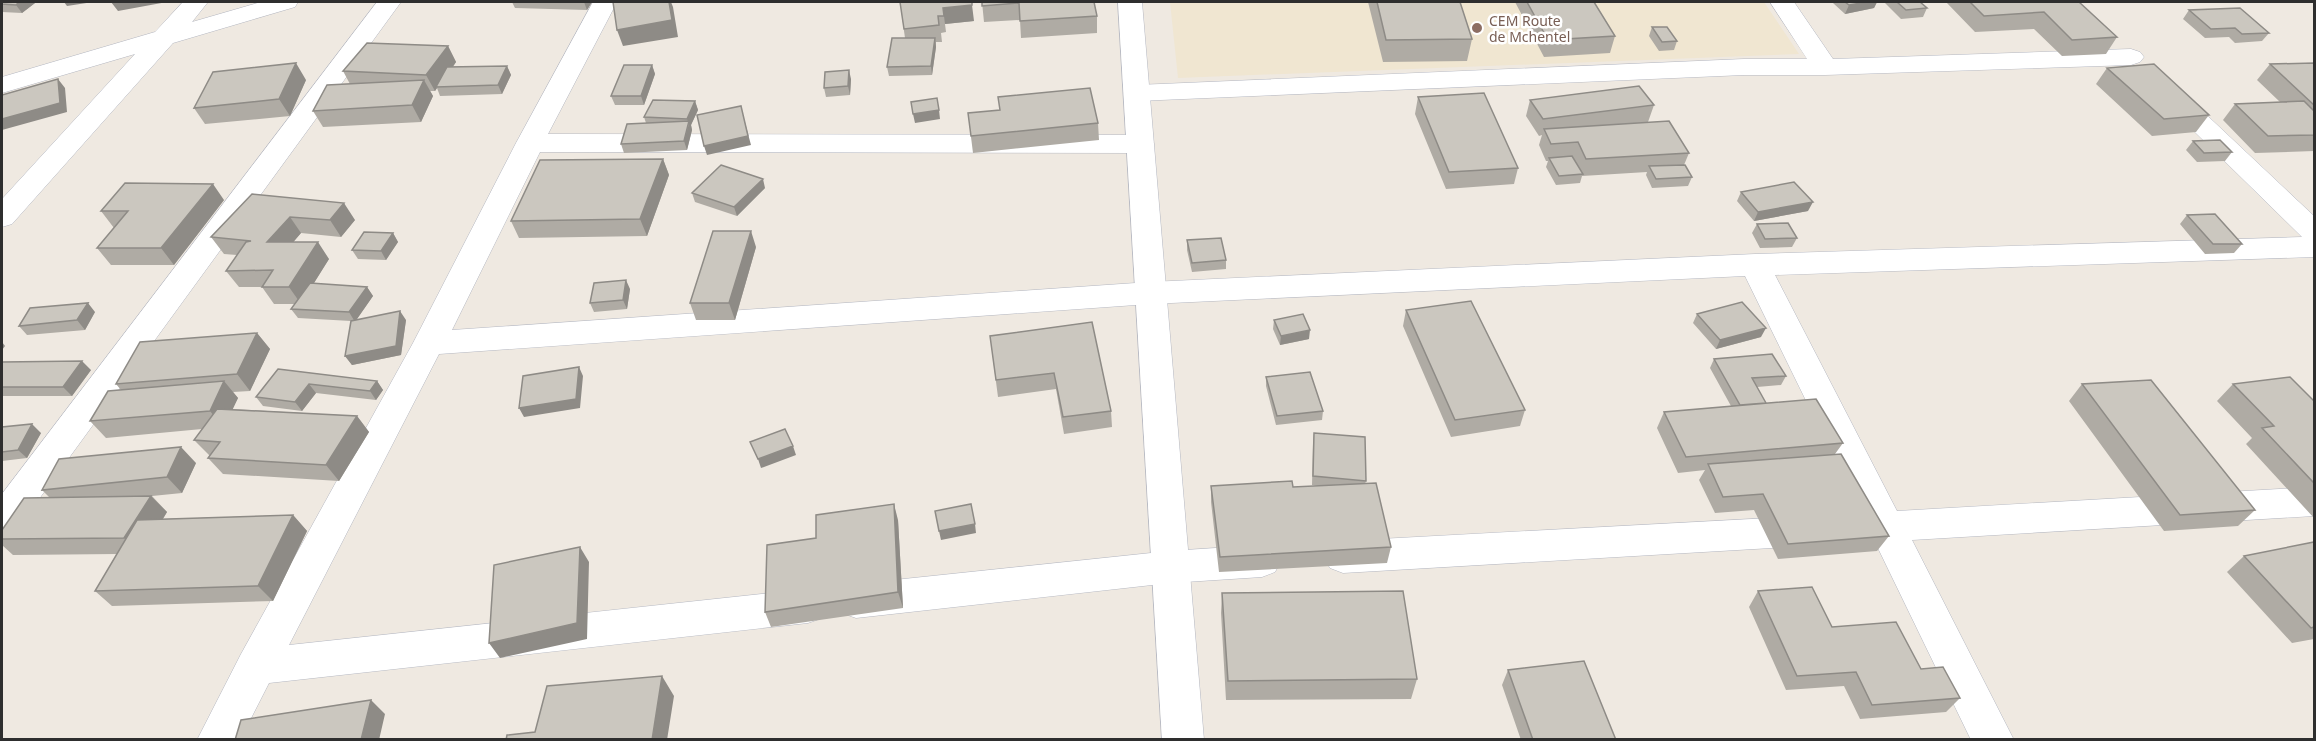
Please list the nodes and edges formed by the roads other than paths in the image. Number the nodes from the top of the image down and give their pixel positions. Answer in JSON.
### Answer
{"nodes":[{"id":1,"x":196,"y":2,"type":"edge"},
{"id":2,"x":286,"y":2,"type":"edge"},
{"id":3,"x":389,"y":2,"type":"edge"},
{"id":4,"x":604,"y":2,"type":"edge"},
{"id":5,"x":1130,"y":2,"type":"edge"},
{"id":6,"x":1782,"y":2,"type":"edge"},
{"id":7,"x":2106,"y":33,"type":"edge"},
{"id":8,"x":166,"y":37,"type":"junction"},
{"id":9,"x":1825,"y":68,"type":"junction"},
{"id":10,"x":2145,"y":71,"type":"junction"},
{"id":11,"x":2,"y":85,"type":"edge"},
{"id":12,"x":1137,"y":93,"type":"junction"},
{"id":13,"x":530,"y":143,"type":"junction"},
{"id":14,"x":1140,"y":144,"type":"junction"},
{"id":15,"x":2,"y":218,"type":"edge"},
{"id":16,"x":2314,"y":232,"type":"edge"},
{"id":17,"x":2314,"y":247,"type":"edge"},
{"id":18,"x":1755,"y":265,"type":"junction"},
{"id":19,"x":1150,"y":293,"type":"junction"},
{"id":20,"x":429,"y":343,"type":"junction"},
{"id":21,"x":2314,"y":502,"type":"edge"},
{"id":22,"x":2,"y":520,"type":"edge"},
{"id":23,"x":1887,"y":524,"type":"junction"},
{"id":24,"x":1170,"y":567,"type":"junction"},
{"id":25,"x":255,"y":667,"type":"junction"},
{"id":26,"x":218,"y":740,"type":"edge"},
{"id":27,"x":1183,"y":740,"type":"edge"},
{"id":28,"x":1993,"y":740,"type":"edge"}],
"edges":[{"from":1,"to":8,"type":"street"},
{"from":2,"to":8,"type":"street"},
{"from":3,"to":22,"type":"street"},
{"from":4,"to":13,"type":"street"},
{"from":5,"to":12,"type":"street"},
{"from":6,"to":9,"type":"street"},
{"from":7,"to":10,"type":"street"},
{"from":8,"to":11,"type":"street"},
{"from":8,"to":15,"type":"street"},
{"from":9,"to":10,"type":"street"},
{"from":9,"to":12,"type":"street"},
{"from":10,"to":16,"type":"street"},
{"from":12,"to":14,"type":"street"},
{"from":13,"to":14,"type":"street"},
{"from":13,"to":20,"type":"street"},
{"from":14,"to":19,"type":"street"},
{"from":17,"to":18,"type":"street"},
{"from":18,"to":19,"type":"street"},
{"from":18,"to":23,"type":"street"},
{"from":19,"to":20,"type":"street"},
{"from":19,"to":24,"type":"street"},
{"from":20,"to":25,"type":"street"},
{"from":21,"to":23,"type":"street"},
{"from":23,"to":24,"type":"street"},
{"from":23,"to":28,"type":"street"},
{"from":24,"to":25,"type":"street"},
{"from":24,"to":27,"type":"street"},
{"from":25,"to":26,"type":"street"}]}
